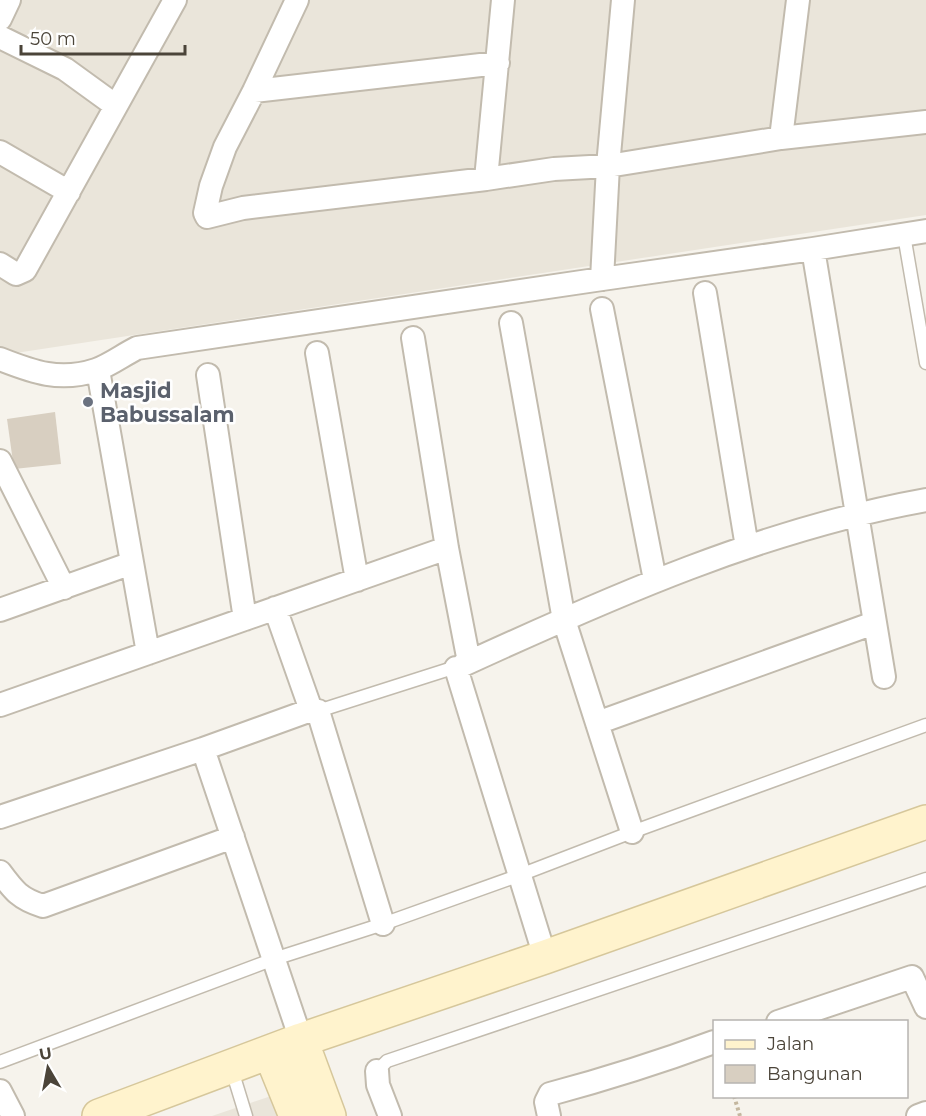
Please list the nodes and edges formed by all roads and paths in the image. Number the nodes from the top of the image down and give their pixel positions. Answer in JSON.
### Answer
{"nodes":[{"id":1,"x":9,"y":0,"type":"edge"},
{"id":2,"x":175,"y":0,"type":"edge"},
{"id":3,"x":297,"y":0,"type":"edge"},
{"id":4,"x":503,"y":0,"type":"edge"},
{"id":5,"x":623,"y":0,"type":"edge"},
{"id":6,"x":798,"y":0,"type":"edge"},
{"id":7,"x":0,"y":19,"type":"edge"},
{"id":8,"x":0,"y":37,"type":"edge"},
{"id":9,"x":498,"y":63,"type":"junction"},
{"id":10,"x":254,"y":91,"type":"junction"},
{"id":11,"x":116,"y":106,"type":"junction"},
{"id":12,"x":926,"y":122,"type":"edge"},
{"id":13,"x":781,"y":138,"type":"junction"},
{"id":14,"x":0,"y":152,"type":"edge"},
{"id":15,"x":608,"y":166,"type":"junction"},
{"id":16,"x":486,"y":179,"type":"junction"},
{"id":17,"x":69,"y":192,"type":"junction"},
{"id":18,"x":926,"y":231,"type":"edge"},
{"id":19,"x":904,"y":235,"type":"junction"},
{"id":20,"x":813,"y":249,"type":"junction"},
{"id":21,"x":0,"y":264,"type":"edge"},
{"id":22,"x":602,"y":279,"type":"junction"},
{"id":23,"x":705,"y":293,"type":"dead end"},
{"id":24,"x":602,"y":309,"type":"dead end"},
{"id":25,"x":511,"y":323,"type":"dead end"},
{"id":26,"x":413,"y":338,"type":"dead end"},
{"id":27,"x":317,"y":353,"type":"dead end"},
{"id":28,"x":0,"y":359,"type":"edge"},
{"id":29,"x":926,"y":363,"type":"edge"},
{"id":30,"x":98,"y":370,"type":"junction"},
{"id":31,"x":208,"y":375,"type":"dead end"},
{"id":32,"x":0,"y":461,"type":"edge"},
{"id":33,"x":926,"y":500,"type":"edge"},
{"id":34,"x":856,"y":514,"type":"junction"},
{"id":35,"x":747,"y":547,"type":"junction"},
{"id":36,"x":447,"y":548,"type":"junction"},
{"id":37,"x":132,"y":563,"type":"junction"},
{"id":38,"x":357,"y":580,"type":"junction"},
{"id":39,"x":655,"y":580,"type":"junction"},
{"id":40,"x":64,"y":588,"type":"junction"},
{"id":41,"x":275,"y":608,"type":"junction"},
{"id":42,"x":0,"y":610,"type":"edge"},
{"id":43,"x":245,"y":619,"type":"junction"},
{"id":44,"x":564,"y":620,"type":"junction"},
{"id":45,"x":874,"y":623,"type":"junction"},
{"id":46,"x":148,"y":653,"type":"junction"},
{"id":47,"x":463,"y":665,"type":"junction"},
{"id":48,"x":884,"y":677,"type":"dead end"},
{"id":49,"x":0,"y":705,"type":"edge"},
{"id":50,"x":314,"y":711,"type":"junction"},
{"id":51,"x":597,"y":723,"type":"junction"},
{"id":52,"x":926,"y":726,"type":"edge"},
{"id":53,"x":203,"y":749,"type":"junction"},
{"id":54,"x":0,"y":817,"type":"edge"},
{"id":55,"x":926,"y":822,"type":"edge"},
{"id":56,"x":632,"y":832,"type":"junction"},
{"id":57,"x":233,"y":837,"type":"junction"},
{"id":58,"x":0,"y":872,"type":"edge"},
{"id":59,"x":520,"y":875,"type":"junction"},
{"id":60,"x":926,"y":879,"type":"edge"},
{"id":61,"x":383,"y":924,"type":"junction"},
{"id":62,"x":545,"y":957,"type":"junction"},
{"id":63,"x":274,"y":959,"type":"junction"},
{"id":64,"x":926,"y":1007,"type":"edge"},
{"id":65,"x":784,"y":1020,"type":"edge"},
{"id":66,"x":302,"y":1040,"type":"junction"},
{"id":67,"x":713,"y":1042,"type":"edge"},
{"id":68,"x":270,"y":1052,"type":"junction"},
{"id":69,"x":0,"y":1062,"type":"edge"},
{"id":70,"x":231,"y":1066,"type":"junction"},
{"id":71,"x":377,"y":1071,"type":"joint"},
{"id":72,"x":0,"y":1091,"type":"edge"},
{"id":73,"x":735,"y":1098,"type":"edge"},
{"id":74,"x":926,"y":1113,"type":"edge"},
{"id":75,"x":110,"y":1114,"type":"edge"},
{"id":76,"x":13,"y":1116,"type":"edge"},
{"id":77,"x":246,"y":1116,"type":"edge"},
{"id":78,"x":296,"y":1116,"type":"edge"},
{"id":79,"x":329,"y":1116,"type":"edge"},
{"id":80,"x":390,"y":1116,"type":"edge"},
{"id":81,"x":549,"y":1116,"type":"edge"},
{"id":82,"x":740,"y":1116,"type":"edge"},
{"id":83,"x":918,"y":1116,"type":"edge"}],
"edges":[{"from":1,"to":7,"type":"street"},
{"from":2,"to":11,"type":"street"},
{"from":3,"to":10,"type":"street"},
{"from":4,"to":9,"type":"street"},
{"from":5,"to":15,"type":"street"},
{"from":6,"to":13,"type":"street"},
{"from":8,"to":11,"type":"street"},
{"from":9,"to":10,"type":"street"},
{"from":9,"to":16,"type":"street"},
{"from":10,"to":16,"type":"street"},
{"from":11,"to":17,"type":"street"},
{"from":12,"to":13,"type":"street"},
{"from":13,"to":15,"type":"street"},
{"from":14,"to":17,"type":"street"},
{"from":15,"to":16,"type":"street"},
{"from":15,"to":22,"type":"street"},
{"from":17,"to":21,"type":"street"},
{"from":18,"to":19,"type":"street"},
{"from":19,"to":20,"type":"street"},
{"from":19,"to":29,"type":"lane"},
{"from":20,"to":22,"type":"street"},
{"from":20,"to":34,"type":"street"},
{"from":22,"to":30,"type":"street"},
{"from":23,"to":35,"type":"street"},
{"from":24,"to":39,"type":"street"},
{"from":25,"to":44,"type":"street"},
{"from":26,"to":36,"type":"street"},
{"from":27,"to":38,"type":"street"},
{"from":28,"to":30,"type":"street"},
{"from":30,"to":37,"type":"street"},
{"from":31,"to":43,"type":"street"},
{"from":32,"to":40,"type":"street"},
{"from":33,"to":34,"type":"street"},
{"from":34,"to":35,"type":"street"},
{"from":34,"to":45,"type":"street"},
{"from":35,"to":39,"type":"street"},
{"from":36,"to":38,"type":"street"},
{"from":36,"to":47,"type":"street"},
{"from":37,"to":40,"type":"street"},
{"from":37,"to":46,"type":"street"},
{"from":38,"to":41,"type":"street"},
{"from":39,"to":44,"type":"street"},
{"from":40,"to":42,"type":"street"},
{"from":41,"to":43,"type":"street"},
{"from":41,"to":50,"type":"street"},
{"from":43,"to":46,"type":"street"},
{"from":44,"to":47,"type":"street"},
{"from":44,"to":51,"type":"street"},
{"from":45,"to":48,"type":"street"},
{"from":45,"to":51,"type":"street"},
{"from":46,"to":49,"type":"street"},
{"from":47,"to":50,"type":"lane"},
{"from":47,"to":59,"type":"street"},
{"from":50,"to":53,"type":"street"},
{"from":50,"to":61,"type":"street"},
{"from":51,"to":56,"type":"street"},
{"from":52,"to":56,"type":"lane"},
{"from":53,"to":54,"type":"street"},
{"from":53,"to":57,"type":"street"},
{"from":55,"to":62,"type":"street"},
{"from":56,"to":59,"type":"lane"},
{"from":57,"to":58,"type":"street"},
{"from":57,"to":63,"type":"street"},
{"from":59,"to":61,"type":"lane"},
{"from":59,"to":62,"type":"street"},
{"from":60,"to":71,"type":"lane"},
{"from":61,"to":63,"type":"lane"},
{"from":62,"to":66,"type":"street"},
{"from":63,"to":66,"type":"street"},
{"from":63,"to":69,"type":"lane"},
{"from":64,"to":65,"type":"street"},
{"from":66,"to":68,"type":"street"},
{"from":66,"to":79,"type":"street"},
{"from":67,"to":81,"type":"street"},
{"from":68,"to":70,"type":"street"},
{"from":68,"to":78,"type":"street"},
{"from":70,"to":75,"type":"street"},
{"from":70,"to":77,"type":"lane"},
{"from":71,"to":80,"type":"street"},
{"from":72,"to":76,"type":"street"},
{"from":73,"to":82,"type":"path"},
{"from":74,"to":83,"type":"street"}]}
